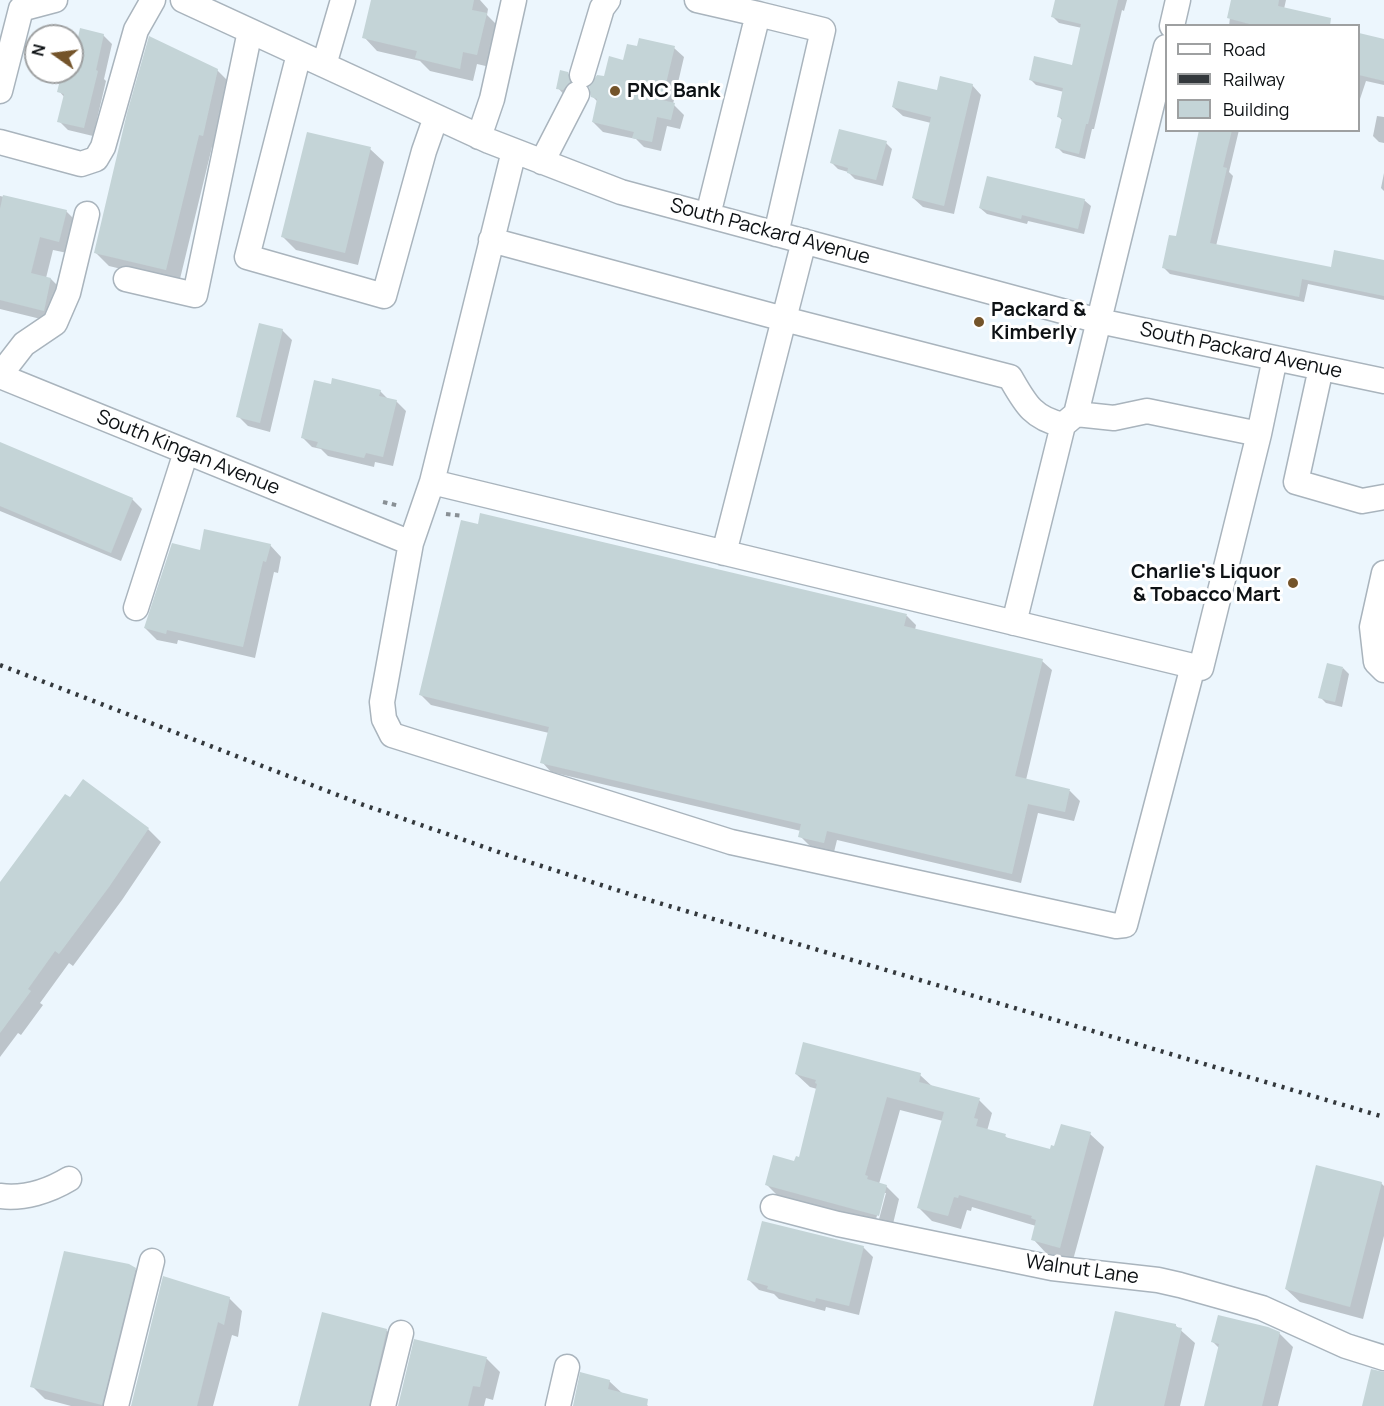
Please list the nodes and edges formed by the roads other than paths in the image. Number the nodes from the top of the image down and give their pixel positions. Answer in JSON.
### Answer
{"nodes":[{"id":1,"x":56,"y":0,"type":"edge"},
{"id":2,"x":153,"y":0,"type":"edge"},
{"id":3,"x":183,"y":0,"type":"edge"},
{"id":4,"x":343,"y":0,"type":"edge"},
{"id":5,"x":514,"y":0,"type":"edge"},
{"id":6,"x":608,"y":0,"type":"edge"},
{"id":7,"x":697,"y":0,"type":"edge"},
{"id":8,"x":1178,"y":0,"type":"edge"},
{"id":9,"x":758,"y":14,"type":"junction"},
{"id":10,"x":1172,"y":24,"type":"edge"},
{"id":11,"x":250,"y":31,"type":"junction"},
{"id":12,"x":299,"y":54,"type":"junction"},
{"id":13,"x":1165,"y":55,"type":"edge"},
{"id":14,"x":324,"y":65,"type":"junction"},
{"id":15,"x":0,"y":91,"type":"edge"},
{"id":16,"x":436,"y":117,"type":"junction"},
{"id":17,"x":479,"y":137,"type":"junction"},
{"id":18,"x":0,"y":142,"type":"edge"},
{"id":19,"x":514,"y":151,"type":"junction"},
{"id":20,"x":542,"y":162,"type":"junction"},
{"id":21,"x":87,"y":214,"type":"dead end"},
{"id":22,"x":708,"y":215,"type":"junction"},
{"id":23,"x":776,"y":234,"type":"junction"},
{"id":24,"x":491,"y":240,"type":"junction"},
{"id":25,"x":804,"y":242,"type":"junction"},
{"id":26,"x":126,"y":279,"type":"dead end"},
{"id":27,"x":783,"y":319,"type":"junction"},
{"id":28,"x":1099,"y":321,"type":"junction"},
{"id":29,"x":1275,"y":358,"type":"junction"},
{"id":30,"x":1321,"y":368,"type":"junction"},
{"id":31,"x":0,"y":375,"type":"edge"},
{"id":32,"x":1384,"y":381,"type":"edge"},
{"id":33,"x":1070,"y":419,"type":"junction"},
{"id":34,"x":1258,"y":434,"type":"junction"},
{"id":35,"x":186,"y":452,"type":"junction"},
{"id":36,"x":432,"y":482,"type":"junction"},
{"id":37,"x":1384,"y":497,"type":"edge"},
{"id":38,"x":411,"y":543,"type":"junction"},
{"id":39,"x":724,"y":553,"type":"junction"},
{"id":40,"x":1384,"y":573,"type":"edge"},
{"id":41,"x":135,"y":608,"type":"dead end"},
{"id":42,"x":1014,"y":623,"type":"junction"},
{"id":43,"x":1193,"y":666,"type":"junction"},
{"id":44,"x":1384,"y":670,"type":"edge"},
{"id":45,"x":69,"y":1179,"type":"dead end"},
{"id":46,"x":0,"y":1196,"type":"edge"},
{"id":47,"x":773,"y":1206,"type":"dead end"},
{"id":48,"x":152,"y":1261,"type":"dead end"},
{"id":49,"x":401,"y":1333,"type":"dead end"},
{"id":50,"x":1384,"y":1358,"type":"edge"},
{"id":51,"x":567,"y":1367,"type":"dead end"},
{"id":52,"x":116,"y":1406,"type":"edge"},
{"id":53,"x":383,"y":1406,"type":"edge"},
{"id":54,"x":558,"y":1406,"type":"edge"}],
"edges":[{"from":1,"to":15,"type":"street"},
{"from":2,"to":18,"type":"street"},
{"from":3,"to":11,"type":"street","name":"South Packard Avenue"},
{"from":4,"to":14,"type":"street"},
{"from":5,"to":17,"type":"street"},
{"from":6,"to":20,"type":"street"},
{"from":7,"to":9,"type":"street"},
{"from":8,"to":10,"type":"street"},
{"from":9,"to":22,"type":"street"},
{"from":9,"to":23,"type":"street"},
{"from":11,"to":12,"type":"street","name":"South Packard Avenue"},
{"from":11,"to":26,"type":"street"},
{"from":12,"to":14,"type":"street","name":"South Packard Avenue"},
{"from":12,"to":16,"type":"street"},
{"from":13,"to":28,"type":"street"},
{"from":14,"to":16,"type":"street","name":"South Packard Avenue"},
{"from":16,"to":17,"type":"street","name":"South Packard Avenue"},
{"from":17,"to":19,"type":"street","name":"South Packard Avenue"},
{"from":19,"to":20,"type":"street","name":"South Packard Avenue"},
{"from":19,"to":24,"type":"street"},
{"from":20,"to":22,"type":"street","name":"South Packard Avenue"},
{"from":21,"to":31,"type":"street"},
{"from":22,"to":23,"type":"street","name":"South Packard Avenue"},
{"from":23,"to":25,"type":"street","name":"South Packard Avenue"},
{"from":24,"to":27,"type":"street"},
{"from":24,"to":36,"type":"street"},
{"from":25,"to":27,"type":"street"},
{"from":25,"to":28,"type":"street","name":"South Packard Avenue"},
{"from":27,"to":33,"type":"street"},
{"from":27,"to":39,"type":"street"},
{"from":28,"to":29,"type":"street","name":"South Packard Avenue"},
{"from":28,"to":33,"type":"street"},
{"from":29,"to":30,"type":"street","name":"South Packard Avenue"},
{"from":29,"to":34,"type":"street"},
{"from":30,"to":32,"type":"street","name":"South Packard Avenue"},
{"from":30,"to":37,"type":"street"},
{"from":31,"to":35,"type":"street","name":"South Kingan Avenue"},
{"from":33,"to":34,"type":"street"},
{"from":33,"to":42,"type":"street"},
{"from":34,"to":43,"type":"street"},
{"from":35,"to":38,"type":"street","name":"South Kingan Avenue"},
{"from":35,"to":41,"type":"street"},
{"from":36,"to":38,"type":"street"},
{"from":36,"to":39,"type":"street"},
{"from":38,"to":43,"type":"street"},
{"from":39,"to":42,"type":"street"},
{"from":40,"to":44,"type":"street"},
{"from":42,"to":43,"type":"street"},
{"from":45,"to":46,"type":"street"},
{"from":47,"to":50,"type":"street","name":"Walnut Lane"},
{"from":48,"to":52,"type":"street"},
{"from":49,"to":53,"type":"street"},
{"from":51,"to":54,"type":"street"}]}
